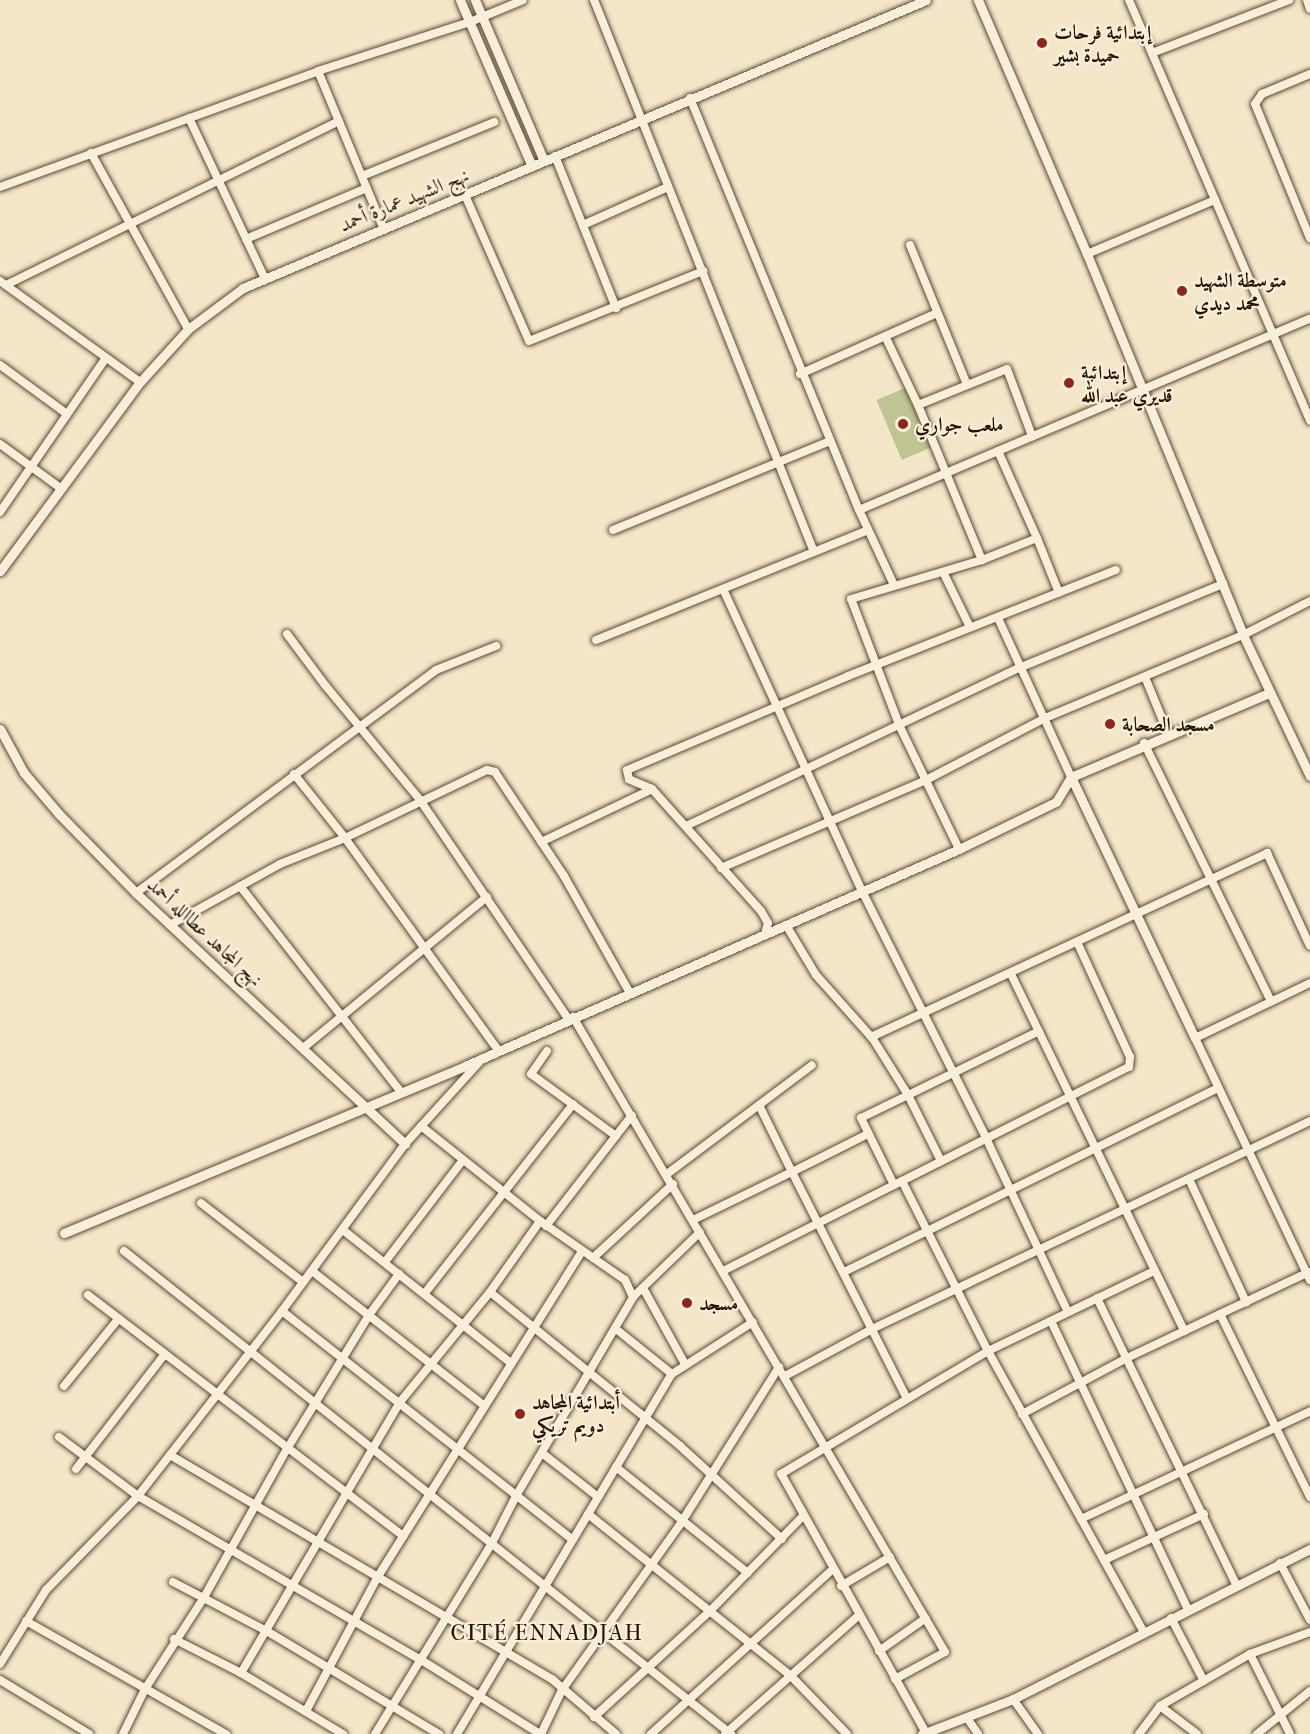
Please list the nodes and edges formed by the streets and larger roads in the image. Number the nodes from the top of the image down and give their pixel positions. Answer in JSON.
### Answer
{"nodes":[{"id":1,"x":460,"y":0,"type":"edge"},
{"id":2,"x":476,"y":0,"type":"edge"},
{"id":3,"x":523,"y":0,"type":"edge"},
{"id":4,"x":594,"y":0,"type":"edge"},
{"id":5,"x":926,"y":0,"type":"edge"},
{"id":6,"x":978,"y":0,"type":"edge"},
{"id":7,"x":1130,"y":0,"type":"edge"},
{"id":8,"x":1289,"y":0,"type":"edge"},
{"id":9,"x":1307,"y":0,"type":"edge"},
{"id":10,"x":1310,"y":9,"type":"edge"},
{"id":11,"x":483,"y":17,"type":"junction"},
{"id":12,"x":470,"y":22,"type":"junction"},
{"id":13,"x":1152,"y":53,"type":"junction"},
{"id":14,"x":318,"y":71,"type":"junction"},
{"id":15,"x":1310,"y":74,"type":"edge"},
{"id":16,"x":690,"y":98,"type":"junction"},
{"id":17,"x":189,"y":118,"type":"junction"},
{"id":18,"x":643,"y":120,"type":"junction"},
{"id":19,"x":339,"y":121,"type":"junction"},
{"id":20,"x":494,"y":122,"type":"dead end"},
{"id":21,"x":91,"y":153,"type":"junction"},
{"id":22,"x":555,"y":156,"type":"junction"},
{"id":23,"x":544,"y":161,"type":"junction"},
{"id":24,"x":532,"y":166,"type":"junction"},
{"id":25,"x":362,"y":176,"type":"junction"},
{"id":26,"x":218,"y":181,"type":"junction"},
{"id":27,"x":0,"y":187,"type":"edge"},
{"id":28,"x":668,"y":187,"type":"junction"},
{"id":29,"x":367,"y":188,"type":"junction"},
{"id":30,"x":465,"y":195,"type":"junction"},
{"id":31,"x":1215,"y":200,"type":"junction"},
{"id":32,"x":131,"y":223,"type":"junction"},
{"id":33,"x":583,"y":225,"type":"junction"},
{"id":34,"x":383,"y":227,"type":"junction"},
{"id":35,"x":1310,"y":238,"type":"edge"},
{"id":36,"x":246,"y":239,"type":"junction"},
{"id":37,"x":910,"y":245,"type":"dead end"},
{"id":38,"x":1087,"y":254,"type":"junction"},
{"id":39,"x":703,"y":271,"type":"junction"},
{"id":40,"x":264,"y":277,"type":"junction"},
{"id":41,"x":3,"y":283,"type":"edge"},
{"id":42,"x":616,"y":308,"type":"junction"},
{"id":43,"x":937,"y":313,"type":"junction"},
{"id":44,"x":1310,"y":319,"type":"edge"},
{"id":45,"x":188,"y":329,"type":"junction"},
{"id":46,"x":1273,"y":335,"type":"junction"},
{"id":47,"x":886,"y":338,"type":"junction"},
{"id":48,"x":106,"y":358,"type":"junction"},
{"id":49,"x":0,"y":365,"type":"edge"},
{"id":50,"x":800,"y":374,"type":"junction"},
{"id":51,"x":140,"y":382,"type":"junction"},
{"id":52,"x":967,"y":385,"type":"junction"},
{"id":53,"x":1142,"y":390,"type":"junction"},
{"id":54,"x":918,"y":405,"type":"junction"},
{"id":55,"x":67,"y":414,"type":"junction"},
{"id":56,"x":1310,"y":421,"type":"edge"},
{"id":57,"x":1032,"y":436,"type":"junction"},
{"id":58,"x":828,"y":442,"type":"junction"},
{"id":59,"x":0,"y":444,"type":"edge"},
{"id":60,"x":998,"y":452,"type":"junction"},
{"id":61,"x":779,"y":462,"type":"junction"},
{"id":62,"x":31,"y":466,"type":"junction"},
{"id":63,"x":946,"y":473,"type":"junction"},
{"id":64,"x":59,"y":487,"type":"junction"},
{"id":65,"x":859,"y":510,"type":"junction"},
{"id":66,"x":0,"y":512,"type":"edge"},
{"id":67,"x":613,"y":530,"type":"dead end"},
{"id":68,"x":868,"y":530,"type":"junction"},
{"id":69,"x":1036,"y":538,"type":"junction"},
{"id":70,"x":814,"y":552,"type":"junction"},
{"id":71,"x":982,"y":560,"type":"junction"},
{"id":72,"x":1116,"y":570,"type":"dead end"},
{"id":73,"x":0,"y":571,"type":"edge"},
{"id":74,"x":943,"y":572,"type":"junction"},
{"id":75,"x":1222,"y":584,"type":"junction"},
{"id":76,"x":894,"y":585,"type":"junction"},
{"id":77,"x":723,"y":589,"type":"junction"},
{"id":78,"x":1059,"y":593,"type":"junction"},
{"id":79,"x":1310,"y":601,"type":"edge"},
{"id":80,"x":998,"y":618,"type":"junction"},
{"id":81,"x":970,"y":627,"type":"junction"},
{"id":82,"x":287,"y":634,"type":"dead end"},
{"id":83,"x":1243,"y":635,"type":"junction"},
{"id":84,"x":596,"y":640,"type":"dead end"},
{"id":85,"x":496,"y":646,"type":"dead end"},
{"id":86,"x":876,"y":665,"type":"junction"},
{"id":87,"x":1019,"y":668,"type":"junction"},
{"id":88,"x":1145,"y":677,"type":"junction"},
{"id":89,"x":1269,"y":693,"type":"junction"},
{"id":90,"x":779,"y":704,"type":"junction"},
{"id":91,"x":1043,"y":719,"type":"junction"},
{"id":92,"x":359,"y":727,"type":"junction"},
{"id":93,"x":900,"y":727,"type":"junction"},
{"id":94,"x":0,"y":729,"type":"edge"},
{"id":95,"x":1168,"y":733,"type":"junction"},
{"id":96,"x":1144,"y":743,"type":"junction"},
{"id":97,"x":807,"y":772,"type":"junction"},
{"id":98,"x":294,"y":774,"type":"junction"},
{"id":99,"x":1310,"y":776,"type":"edge"},
{"id":100,"x":1071,"y":777,"type":"junction"},
{"id":101,"x":926,"y":780,"type":"junction"},
{"id":102,"x":652,"y":789,"type":"junction"},
{"id":103,"x":420,"y":800,"type":"junction"},
{"id":104,"x":831,"y":823,"type":"junction"},
{"id":105,"x":686,"y":826,"type":"junction"},
{"id":106,"x":345,"y":838,"type":"junction"},
{"id":107,"x":541,"y":842,"type":"junction"},
{"id":108,"x":959,"y":849,"type":"junction"},
{"id":109,"x":721,"y":868,"type":"junction"},
{"id":110,"x":1210,"y":879,"type":"junction"},
{"id":111,"x":240,"y":886,"type":"junction"},
{"id":112,"x":862,"y":891,"type":"junction"},
{"id":113,"x":136,"y":893,"type":"junction"},
{"id":114,"x":487,"y":897,"type":"junction"},
{"id":115,"x":1135,"y":914,"type":"junction"},
{"id":116,"x":170,"y":925,"type":"junction"},
{"id":117,"x":786,"y":925,"type":"junction"},
{"id":118,"x":765,"y":934,"type":"junction"},
{"id":119,"x":1077,"y":942,"type":"junction"},
{"id":120,"x":1310,"y":946,"type":"edge"},
{"id":121,"x":425,"y":949,"type":"junction"},
{"id":122,"x":1011,"y":974,"type":"junction"},
{"id":123,"x":1310,"y":983,"type":"edge"},
{"id":124,"x":630,"y":993,"type":"junction"},
{"id":125,"x":1272,"y":1001,"type":"junction"},
{"id":126,"x":923,"y":1013,"type":"junction"},
{"id":127,"x":341,"y":1015,"type":"junction"},
{"id":128,"x":570,"y":1018,"type":"junction"},
{"id":129,"x":1039,"y":1031,"type":"junction"},
{"id":130,"x":871,"y":1037,"type":"junction"},
{"id":131,"x":1195,"y":1038,"type":"junction"},
{"id":132,"x":303,"y":1048,"type":"junction"},
{"id":133,"x":498,"y":1050,"type":"junction"},
{"id":134,"x":547,"y":1052,"type":"dead end"},
{"id":135,"x":484,"y":1056,"type":"junction"},
{"id":136,"x":812,"y":1065,"type":"dead end"},
{"id":137,"x":953,"y":1073,"type":"junction"},
{"id":138,"x":1218,"y":1088,"type":"junction"},
{"id":139,"x":400,"y":1091,"type":"junction"},
{"id":140,"x":908,"y":1095,"type":"junction"},
{"id":141,"x":1071,"y":1097,"type":"junction"},
{"id":142,"x":573,"y":1104,"type":"junction"},
{"id":143,"x":759,"y":1105,"type":"junction"},
{"id":144,"x":367,"y":1107,"type":"junction"},
{"id":145,"x":632,"y":1115,"type":"junction"},
{"id":146,"x":1310,"y":1121,"type":"edge"},
{"id":147,"x":421,"y":1126,"type":"junction"},
{"id":148,"x":868,"y":1134,"type":"junction"},
{"id":149,"x":616,"y":1136,"type":"junction"},
{"id":150,"x":986,"y":1138,"type":"junction"},
{"id":151,"x":405,"y":1143,"type":"junction"},
{"id":152,"x":1096,"y":1147,"type":"junction"},
{"id":153,"x":1249,"y":1151,"type":"junction"},
{"id":154,"x":463,"y":1160,"type":"junction"},
{"id":155,"x":941,"y":1161,"type":"junction"},
{"id":156,"x":792,"y":1172,"type":"junction"},
{"id":157,"x":667,"y":1174,"type":"junction"},
{"id":158,"x":1189,"y":1179,"type":"junction"},
{"id":159,"x":898,"y":1183,"type":"junction"},
{"id":160,"x":673,"y":1184,"type":"junction"},
{"id":161,"x":1009,"y":1188,"type":"junction"},
{"id":162,"x":504,"y":1193,"type":"junction"},
{"id":163,"x":201,"y":1203,"type":"dead end"},
{"id":164,"x":1125,"y":1209,"type":"junction"},
{"id":165,"x":693,"y":1220,"type":"junction"},
{"id":166,"x":819,"y":1222,"type":"junction"},
{"id":167,"x":543,"y":1224,"type":"junction"},
{"id":168,"x":343,"y":1230,"type":"junction"},
{"id":169,"x":927,"y":1230,"type":"junction"},
{"id":170,"x":700,"y":1232,"type":"junction"},
{"id":171,"x":64,"y":1233,"type":"dead end"},
{"id":172,"x":1040,"y":1249,"type":"junction"},
{"id":173,"x":124,"y":1251,"type":"dead end"},
{"id":174,"x":582,"y":1251,"type":"junction"},
{"id":175,"x":593,"y":1258,"type":"junction"},
{"id":176,"x":385,"y":1262,"type":"junction"},
{"id":177,"x":312,"y":1271,"type":"junction"},
{"id":178,"x":723,"y":1271,"type":"junction"},
{"id":179,"x":1154,"y":1271,"type":"junction"},
{"id":180,"x":844,"y":1272,"type":"junction"},
{"id":181,"x":399,"y":1274,"type":"junction"},
{"id":182,"x":1309,"y":1275,"type":"edge"},
{"id":183,"x":303,"y":1282,"type":"junction"},
{"id":184,"x":643,"y":1288,"type":"junction"},
{"id":185,"x":958,"y":1289,"type":"junction"},
{"id":186,"x":490,"y":1292,"type":"junction"},
{"id":187,"x":425,"y":1293,"type":"junction"},
{"id":188,"x":88,"y":1295,"type":"dead end"},
{"id":189,"x":633,"y":1298,"type":"junction"},
{"id":190,"x":1097,"y":1298,"type":"junction"},
{"id":191,"x":1246,"y":1302,"type":"junction"},
{"id":192,"x":282,"y":1311,"type":"junction"},
{"id":193,"x":1068,"y":1312,"type":"junction"},
{"id":194,"x":1220,"y":1314,"type":"junction"},
{"id":195,"x":369,"y":1315,"type":"junction"},
{"id":196,"x":119,"y":1318,"type":"junction"},
{"id":197,"x":1051,"y":1321,"type":"junction"},
{"id":198,"x":753,"y":1322,"type":"junction"},
{"id":199,"x":461,"y":1324,"type":"junction"},
{"id":200,"x":532,"y":1328,"type":"junction"},
{"id":201,"x":874,"y":1328,"type":"junction"},
{"id":202,"x":616,"y":1329,"type":"junction"},
{"id":203,"x":1184,"y":1331,"type":"junction"},
{"id":204,"x":249,"y":1350,"type":"junction"},
{"id":205,"x":988,"y":1351,"type":"junction"},
{"id":206,"x":165,"y":1354,"type":"junction"},
{"id":207,"x":342,"y":1358,"type":"junction"},
{"id":208,"x":1127,"y":1358,"type":"junction"},
{"id":209,"x":429,"y":1363,"type":"junction"},
{"id":210,"x":511,"y":1363,"type":"junction"},
{"id":211,"x":684,"y":1364,"type":"junction"},
{"id":212,"x":779,"y":1367,"type":"junction"},
{"id":213,"x":590,"y":1373,"type":"junction"},
{"id":214,"x":672,"y":1374,"type":"junction"},
{"id":215,"x":785,"y":1376,"type":"junction"},
{"id":216,"x":1080,"y":1383,"type":"junction"},
{"id":217,"x":64,"y":1386,"type":"dead end"},
{"id":218,"x":214,"y":1393,"type":"junction"},
{"id":219,"x":906,"y":1397,"type":"junction"},
{"id":220,"x":400,"y":1402,"type":"junction"},
{"id":221,"x":315,"y":1403,"type":"junction"},
{"id":222,"x":485,"y":1406,"type":"junction"},
{"id":223,"x":1310,"y":1411,"type":"edge"},
{"id":224,"x":1022,"y":1414,"type":"junction"},
{"id":225,"x":646,"y":1418,"type":"junction"},
{"id":226,"x":1276,"y":1427,"type":"junction"},
{"id":227,"x":59,"y":1437,"type":"dead end"},
{"id":228,"x":826,"y":1447,"type":"junction"},
{"id":229,"x":287,"y":1449,"type":"junction"},
{"id":230,"x":372,"y":1450,"type":"junction"},
{"id":231,"x":458,"y":1450,"type":"junction"},
{"id":232,"x":542,"y":1453,"type":"junction"},
{"id":233,"x":170,"y":1455,"type":"junction"},
{"id":234,"x":86,"y":1456,"type":"junction"},
{"id":235,"x":616,"y":1467,"type":"junction"},
{"id":236,"x":76,"y":1469,"type":"dead end"},
{"id":237,"x":1183,"y":1471,"type":"junction"},
{"id":238,"x":711,"y":1472,"type":"junction"},
{"id":239,"x":348,"y":1490,"type":"junction"},
{"id":240,"x":1135,"y":1493,"type":"junction"},
{"id":241,"x":138,"y":1496,"type":"junction"},
{"id":242,"x":431,"y":1496,"type":"junction"},
{"id":243,"x":516,"y":1496,"type":"junction"},
{"id":244,"x":598,"y":1497,"type":"junction"},
{"id":245,"x":1310,"y":1497,"type":"edge"},
{"id":246,"x":256,"y":1503,"type":"junction"},
{"id":247,"x":588,"y":1514,"type":"junction"},
{"id":248,"x":1204,"y":1514,"type":"junction"},
{"id":249,"x":802,"y":1517,"type":"junction"},
{"id":250,"x":1081,"y":1519,"type":"junction"},
{"id":251,"x":682,"y":1520,"type":"junction"},
{"id":252,"x":404,"y":1536,"type":"junction"},
{"id":253,"x":1156,"y":1538,"type":"junction"},
{"id":254,"x":782,"y":1539,"type":"junction"},
{"id":255,"x":573,"y":1540,"type":"junction"},
{"id":256,"x":318,"y":1542,"type":"junction"},
{"id":257,"x":492,"y":1543,"type":"junction"},
{"id":258,"x":1310,"y":1549,"type":"edge"},
{"id":259,"x":231,"y":1550,"type":"junction"},
{"id":260,"x":890,"y":1557,"type":"junction"},
{"id":261,"x":1104,"y":1560,"type":"junction"},
{"id":262,"x":1280,"y":1563,"type":"junction"},
{"id":263,"x":652,"y":1565,"type":"junction"},
{"id":264,"x":832,"y":1569,"type":"junction"},
{"id":265,"x":748,"y":1573,"type":"junction"},
{"id":266,"x":377,"y":1578,"type":"junction"},
{"id":267,"x":172,"y":1582,"type":"dead end"},
{"id":268,"x":1236,"y":1584,"type":"junction"},
{"id":269,"x":546,"y":1585,"type":"junction"},
{"id":270,"x":290,"y":1586,"type":"junction"},
{"id":271,"x":841,"y":1586,"type":"junction"},
{"id":272,"x":203,"y":1599,"type":"junction"},
{"id":273,"x":1188,"y":1609,"type":"junction"},
{"id":274,"x":708,"y":1612,"type":"junction"},
{"id":275,"x":858,"y":1616,"type":"junction"},
{"id":276,"x":444,"y":1617,"type":"junction"},
{"id":277,"x":926,"y":1618,"type":"junction"},
{"id":278,"x":1171,"y":1618,"type":"junction"},
{"id":279,"x":1310,"y":1620,"type":"edge"},
{"id":280,"x":26,"y":1621,"type":"junction"},
{"id":281,"x":352,"y":1622,"type":"junction"},
{"id":282,"x":265,"y":1630,"type":"junction"},
{"id":283,"x":604,"y":1632,"type":"junction"},
{"id":284,"x":1310,"y":1632,"type":"edge"},
{"id":285,"x":1144,"y":1633,"type":"junction"},
{"id":286,"x":174,"y":1640,"type":"junction"},
{"id":287,"x":750,"y":1643,"type":"junction"},
{"id":288,"x":879,"y":1651,"type":"junction"},
{"id":289,"x":504,"y":1652,"type":"junction"},
{"id":290,"x":1250,"y":1654,"type":"junction"},
{"id":291,"x":418,"y":1658,"type":"junction"},
{"id":292,"x":0,"y":1664,"type":"edge"},
{"id":293,"x":648,"y":1665,"type":"junction"},
{"id":294,"x":328,"y":1668,"type":"junction"},
{"id":295,"x":241,"y":1673,"type":"junction"},
{"id":296,"x":790,"y":1675,"type":"junction"},
{"id":297,"x":896,"y":1678,"type":"junction"},
{"id":298,"x":0,"y":1680,"type":"edge"},
{"id":299,"x":1204,"y":1681,"type":"junction"},
{"id":300,"x":145,"y":1689,"type":"junction"},
{"id":301,"x":562,"y":1690,"type":"junction"},
{"id":302,"x":1310,"y":1691,"type":"edge"},
{"id":303,"x":479,"y":1696,"type":"junction"},
{"id":304,"x":1013,"y":1699,"type":"junction"},
{"id":305,"x":688,"y":1700,"type":"junction"},
{"id":306,"x":391,"y":1706,"type":"junction"},
{"id":307,"x":1160,"y":1706,"type":"junction"},
{"id":308,"x":306,"y":1711,"type":"junction"},
{"id":309,"x":1280,"y":1714,"type":"junction"},
{"id":310,"x":594,"y":1717,"type":"junction"},
{"id":311,"x":967,"y":1718,"type":"junction"},
{"id":312,"x":728,"y":1733,"type":"edge"},
{"id":313,"x":924,"y":1733,"type":"edge"},
{"id":314,"x":89,"y":1734,"type":"edge"},
{"id":315,"x":123,"y":1734,"type":"edge"},
{"id":316,"x":226,"y":1734,"type":"edge"},
{"id":317,"x":343,"y":1734,"type":"edge"},
{"id":318,"x":375,"y":1734,"type":"edge"},
{"id":319,"x":439,"y":1734,"type":"edge"},
{"id":320,"x":456,"y":1734,"type":"edge"},
{"id":321,"x":541,"y":1734,"type":"edge"},
{"id":322,"x":615,"y":1734,"type":"edge"},
{"id":323,"x":651,"y":1734,"type":"edge"},
{"id":324,"x":847,"y":1734,"type":"edge"},
{"id":325,"x":978,"y":1734,"type":"edge"},
{"id":326,"x":1038,"y":1734,"type":"edge"},
{"id":327,"x":1139,"y":1734,"type":"edge"},
{"id":328,"x":1197,"y":1734,"type":"edge"},
{"id":329,"x":1257,"y":1734,"type":"edge"},
{"id":330,"x":1290,"y":1734,"type":"edge"}],
"edges":[{"from":1,"to":12,"type":"street"},
{"from":2,"to":11,"type":"street"},
{"from":3,"to":11,"type":"street"},
{"from":4,"to":18,"type":"street"},
{"from":5,"to":16,"type":"street","name":"نهج الشهيد عمارة أحمد"},
{"from":6,"to":38,"type":"street"},
{"from":7,"to":13,"type":"street"},
{"from":8,"to":13,"type":"street"},
{"from":9,"to":10,"type":"street"},
{"from":11,"to":12,"type":"street"},
{"from":11,"to":23,"type":"street"},
{"from":12,"to":14,"type":"street"},
{"from":12,"to":24,"type":"street"},
{"from":13,"to":31,"type":"street"},
{"from":14,"to":17,"type":"street"},
{"from":14,"to":19,"type":"street"},
{"from":15,"to":35,"type":"street"},
{"from":16,"to":18,"type":"street","name":"نهج الشهيد عمارة أحمد"},
{"from":16,"to":50,"type":"street"},
{"from":17,"to":21,"type":"street"},
{"from":17,"to":26,"type":"street"},
{"from":18,"to":22,"type":"street","name":"نهج الشهيد عمارة أحمد"},
{"from":18,"to":28,"type":"street"},
{"from":19,"to":25,"type":"street"},
{"from":19,"to":26,"type":"street"},
{"from":20,"to":25,"type":"street"},
{"from":21,"to":27,"type":"street"},
{"from":21,"to":32,"type":"street"},
{"from":22,"to":23,"type":"street","name":"نهج الشهيد عمارة أحمد"},
{"from":22,"to":33,"type":"street"},
{"from":23,"to":24,"type":"street","name":"نهج الشهيد عمارة أحمد"},
{"from":24,"to":30,"type":"street","name":"نهج الشهيد عمارة أحمد"},
{"from":25,"to":29,"type":"street"},
{"from":26,"to":32,"type":"street"},
{"from":26,"to":36,"type":"street"},
{"from":28,"to":33,"type":"street"},
{"from":28,"to":39,"type":"street"},
{"from":29,"to":34,"type":"street"},
{"from":29,"to":36,"type":"street"},
{"from":30,"to":34,"type":"street","name":"نهج الشهيد عمارة أحمد"},
{"from":30,"to":42,"type":"street"},
{"from":31,"to":38,"type":"street"},
{"from":31,"to":46,"type":"street"},
{"from":32,"to":41,"type":"street"},
{"from":32,"to":45,"type":"street"},
{"from":33,"to":42,"type":"street"},
{"from":34,"to":40,"type":"street","name":"نهج الشهيد عمارة أحمد"},
{"from":36,"to":40,"type":"street"},
{"from":37,"to":43,"type":"street"},
{"from":38,"to":53,"type":"street"},
{"from":39,"to":42,"type":"street"},
{"from":39,"to":61,"type":"street"},
{"from":40,"to":45,"type":"street","name":"نهج الشهيد عمارة أحمد"},
{"from":41,"to":48,"type":"street"},
{"from":43,"to":47,"type":"street"},
{"from":43,"to":52,"type":"street"},
{"from":44,"to":46,"type":"street"},
{"from":45,"to":51,"type":"street","name":"نهج الشهيد عمارة أحمد"},
{"from":46,"to":53,"type":"street"},
{"from":46,"to":56,"type":"street"},
{"from":47,"to":50,"type":"street"},
{"from":47,"to":54,"type":"street"},
{"from":48,"to":51,"type":"street"},
{"from":48,"to":55,"type":"street"},
{"from":49,"to":55,"type":"street"},
{"from":50,"to":58,"type":"street"},
{"from":51,"to":64,"type":"street","name":"نهج الشهيد عمارة أحمد"},
{"from":52,"to":54,"type":"street"},
{"from":52,"to":57,"type":"street"},
{"from":53,"to":57,"type":"street"},
{"from":53,"to":75,"type":"street"},
{"from":54,"to":63,"type":"street"},
{"from":55,"to":62,"type":"street"},
{"from":57,"to":60,"type":"street"},
{"from":58,"to":61,"type":"street"},
{"from":58,"to":65,"type":"street"},
{"from":59,"to":62,"type":"street"},
{"from":60,"to":63,"type":"street"},
{"from":60,"to":69,"type":"street"},
{"from":61,"to":67,"type":"street"},
{"from":61,"to":70,"type":"street"},
{"from":62,"to":64,"type":"street"},
{"from":62,"to":66,"type":"street"},
{"from":63,"to":65,"type":"street"},
{"from":63,"to":71,"type":"street"},
{"from":64,"to":73,"type":"street","name":"نهج الشهيد عمارة أحمد"},
{"from":65,"to":68,"type":"street"},
{"from":68,"to":70,"type":"street"},
{"from":68,"to":76,"type":"street"},
{"from":69,"to":71,"type":"street"},
{"from":69,"to":78,"type":"street"},
{"from":70,"to":77,"type":"street"},
{"from":71,"to":74,"type":"street"},
{"from":72,"to":78,"type":"street"},
{"from":74,"to":76,"type":"street"},
{"from":74,"to":81,"type":"street"},
{"from":75,"to":83,"type":"street"},
{"from":75,"to":87,"type":"street"},
{"from":76,"to":86,"type":"street"},
{"from":77,"to":84,"type":"street"},
{"from":77,"to":90,"type":"street"},
{"from":78,"to":80,"type":"street"},
{"from":79,"to":83,"type":"street"},
{"from":80,"to":81,"type":"street"},
{"from":80,"to":87,"type":"street"},
{"from":81,"to":86,"type":"street"},
{"from":82,"to":92,"type":"street"},
{"from":83,"to":88,"type":"street"},
{"from":83,"to":89,"type":"street"},
{"from":85,"to":92,"type":"street"},
{"from":86,"to":90,"type":"street"},
{"from":86,"to":93,"type":"street"},
{"from":87,"to":91,"type":"street"},
{"from":87,"to":93,"type":"street"},
{"from":88,"to":91,"type":"street"},
{"from":88,"to":95,"type":"street"},
{"from":89,"to":95,"type":"street"},
{"from":89,"to":99,"type":"street"},
{"from":90,"to":97,"type":"street"},
{"from":90,"to":102,"type":"street"},
{"from":91,"to":100,"type":"street"},
{"from":91,"to":101,"type":"street"},
{"from":92,"to":98,"type":"street"},
{"from":92,"to":103,"type":"street"},
{"from":93,"to":97,"type":"street"},
{"from":93,"to":101,"type":"street"},
{"from":94,"to":113,"type":"street","name":"نهج المجاهد عطاالله أحمد"},
{"from":95,"to":96,"type":"street"},
{"from":96,"to":100,"type":"street"},
{"from":96,"to":110,"type":"street"},
{"from":97,"to":104,"type":"street"},
{"from":97,"to":105,"type":"street"},
{"from":98,"to":106,"type":"street"},
{"from":98,"to":113,"type":"street"},
{"from":100,"to":108,"type":"street"},
{"from":100,"to":115,"type":"street"},
{"from":101,"to":104,"type":"street"},
{"from":101,"to":108,"type":"street"},
{"from":102,"to":105,"type":"street"},
{"from":102,"to":107,"type":"street"},
{"from":103,"to":106,"type":"street"},
{"from":103,"to":107,"type":"street"},
{"from":103,"to":114,"type":"street"},
{"from":104,"to":109,"type":"street"},
{"from":104,"to":112,"type":"street"},
{"from":105,"to":109,"type":"street"},
{"from":106,"to":111,"type":"street"},
{"from":106,"to":121,"type":"street"},
{"from":107,"to":124,"type":"street"},
{"from":108,"to":112,"type":"street"},
{"from":109,"to":118,"type":"street"},
{"from":110,"to":115,"type":"street"},
{"from":110,"to":120,"type":"street"},
{"from":110,"to":125,"type":"street"},
{"from":111,"to":116,"type":"street"},
{"from":111,"to":127,"type":"street"},
{"from":112,"to":117,"type":"street"},
{"from":112,"to":126,"type":"street"},
{"from":113,"to":116,"type":"street","name":"نهج المجاهد عطاالله أحمد"},
{"from":114,"to":121,"type":"street"},
{"from":114,"to":128,"type":"street"},
{"from":115,"to":119,"type":"street"},
{"from":115,"to":131,"type":"street"},
{"from":116,"to":132,"type":"street","name":"نهج المجاهد عطاالله أحمد"},
{"from":117,"to":118,"type":"street"},
{"from":117,"to":130,"type":"street"},
{"from":118,"to":124,"type":"street"},
{"from":119,"to":122,"type":"street"},
{"from":119,"to":141,"type":"street"},
{"from":121,"to":127,"type":"street"},
{"from":121,"to":133,"type":"street"},
{"from":122,"to":126,"type":"street"},
{"from":122,"to":129,"type":"street"},
{"from":123,"to":125,"type":"street"},
{"from":124,"to":128,"type":"street"},
{"from":125,"to":131,"type":"street"},
{"from":126,"to":130,"type":"street"},
{"from":126,"to":137,"type":"street"},
{"from":127,"to":132,"type":"street"},
{"from":127,"to":139,"type":"street"},
{"from":128,"to":133,"type":"street"},
{"from":128,"to":145,"type":"street"},
{"from":129,"to":137,"type":"street"},
{"from":129,"to":141,"type":"street"},
{"from":130,"to":140,"type":"street"},
{"from":131,"to":138,"type":"street"},
{"from":132,"to":144,"type":"street","name":"نهج المجاهد عطاالله أحمد"},
{"from":133,"to":135,"type":"street"},
{"from":134,"to":142,"type":"street"},
{"from":135,"to":139,"type":"street"},
{"from":135,"to":147,"type":"street"},
{"from":136,"to":143,"type":"street"},
{"from":137,"to":140,"type":"street"},
{"from":137,"to":150,"type":"street"},
{"from":138,"to":152,"type":"street"},
{"from":138,"to":153,"type":"street"},
{"from":139,"to":144,"type":"street"},
{"from":140,"to":148,"type":"street"},
{"from":140,"to":155,"type":"street"},
{"from":141,"to":150,"type":"street"},
{"from":141,"to":152,"type":"street"},
{"from":142,"to":149,"type":"street"},
{"from":142,"to":162,"type":"street"},
{"from":143,"to":156,"type":"street"},
{"from":143,"to":157,"type":"street"},
{"from":144,"to":151,"type":"street","name":"نهج المجاهد عطاالله أحمد"},
{"from":144,"to":171,"type":"street"},
{"from":145,"to":149,"type":"street"},
{"from":145,"to":157,"type":"street"},
{"from":146,"to":153,"type":"street"},
{"from":147,"to":151,"type":"street"},
{"from":147,"to":154,"type":"street"},
{"from":148,"to":156,"type":"street"},
{"from":148,"to":159,"type":"street"},
{"from":149,"to":167,"type":"street"},
{"from":150,"to":155,"type":"street"},
{"from":150,"to":161,"type":"street"},
{"from":151,"to":168,"type":"street"},
{"from":152,"to":161,"type":"street"},
{"from":152,"to":164,"type":"street"},
{"from":153,"to":158,"type":"street"},
{"from":153,"to":182,"type":"street"},
{"from":154,"to":162,"type":"street"},
{"from":154,"to":176,"type":"street"},
{"from":155,"to":159,"type":"street"},
{"from":156,"to":165,"type":"street"},
{"from":156,"to":166,"type":"street"},
{"from":157,"to":160,"type":"street"},
{"from":158,"to":164,"type":"street"},
{"from":158,"to":191,"type":"street"},
{"from":159,"to":166,"type":"street"},
{"from":159,"to":169,"type":"street"},
{"from":160,"to":165,"type":"street"},
{"from":160,"to":175,"type":"street"},
{"from":161,"to":169,"type":"street"},
{"from":161,"to":172,"type":"street"},
{"from":162,"to":167,"type":"street"},
{"from":162,"to":187,"type":"street"},
{"from":163,"to":183,"type":"street"},
{"from":164,"to":172,"type":"street"},
{"from":164,"to":179,"type":"street"},
{"from":165,"to":170,"type":"street"},
{"from":166,"to":178,"type":"street"},
{"from":166,"to":180,"type":"street"},
{"from":167,"to":174,"type":"street"},
{"from":167,"to":186,"type":"street"},
{"from":168,"to":176,"type":"street"},
{"from":168,"to":177,"type":"street"},
{"from":169,"to":180,"type":"street"},
{"from":169,"to":185,"type":"street"},
{"from":170,"to":178,"type":"street"},
{"from":170,"to":184,"type":"street"},
{"from":172,"to":185,"type":"street"},
{"from":172,"to":193,"type":"street"},
{"from":173,"to":204,"type":"street"},
{"from":174,"to":175,"type":"street"},
{"from":174,"to":200,"type":"street"},
{"from":175,"to":189,"type":"street"},
{"from":176,"to":181,"type":"street"},
{"from":177,"to":183,"type":"street"},
{"from":177,"to":195,"type":"street"},
{"from":178,"to":198,"type":"street"},
{"from":179,"to":190,"type":"street"},
{"from":179,"to":203,"type":"street"},
{"from":180,"to":201,"type":"street"},
{"from":181,"to":187,"type":"street"},
{"from":181,"to":195,"type":"street"},
{"from":182,"to":191,"type":"street"},
{"from":183,"to":192,"type":"street"},
{"from":184,"to":189,"type":"street"},
{"from":184,"to":211,"type":"street"},
{"from":185,"to":201,"type":"street"},
{"from":185,"to":205,"type":"street"},
{"from":186,"to":199,"type":"street"},
{"from":186,"to":200,"type":"street"},
{"from":187,"to":199,"type":"street"},
{"from":188,"to":196,"type":"street"},
{"from":189,"to":202,"type":"street"},
{"from":190,"to":193,"type":"street"},
{"from":190,"to":208,"type":"street"},
{"from":191,"to":194,"type":"street"},
{"from":192,"to":204,"type":"street"},
{"from":192,"to":207,"type":"street"},
{"from":193,"to":197,"type":"street"},
{"from":194,"to":203,"type":"street"},
{"from":194,"to":226,"type":"street"},
{"from":195,"to":207,"type":"street"},
{"from":195,"to":209,"type":"street"},
{"from":196,"to":206,"type":"street"},
{"from":196,"to":217,"type":"street"},
{"from":197,"to":205,"type":"street"},
{"from":197,"to":216,"type":"street"},
{"from":198,"to":211,"type":"street"},
{"from":198,"to":212,"type":"street"},
{"from":199,"to":209,"type":"street"},
{"from":199,"to":210,"type":"street"},
{"from":200,"to":210,"type":"street"},
{"from":200,"to":213,"type":"street"},
{"from":201,"to":215,"type":"street"},
{"from":201,"to":219,"type":"street"},
{"from":202,"to":213,"type":"street"},
{"from":202,"to":214,"type":"street"},
{"from":203,"to":208,"type":"street"},
{"from":204,"to":218,"type":"street"},
{"from":204,"to":221,"type":"street"},
{"from":205,"to":219,"type":"street"},
{"from":205,"to":224,"type":"street"},
{"from":206,"to":218,"type":"street"},
{"from":206,"to":234,"type":"street"},
{"from":207,"to":220,"type":"street"},
{"from":207,"to":221,"type":"street"},
{"from":208,"to":216,"type":"street"},
{"from":208,"to":237,"type":"street"},
{"from":209,"to":220,"type":"street"},
{"from":209,"to":222,"type":"street"},
{"from":210,"to":222,"type":"street"},
{"from":211,"to":214,"type":"street"},
{"from":212,"to":215,"type":"street"},
{"from":212,"to":238,"type":"street"},
{"from":213,"to":225,"type":"street"},
{"from":213,"to":232,"type":"street"},
{"from":214,"to":225,"type":"street"},
{"from":215,"to":228,"type":"street"},
{"from":216,"to":224,"type":"street"},
{"from":216,"to":240,"type":"street"},
{"from":218,"to":229,"type":"street"},
{"from":218,"to":233,"type":"street"},
{"from":219,"to":228,"type":"street"},
{"from":220,"to":230,"type":"street"},
{"from":220,"to":231,"type":"street"},
{"from":221,"to":229,"type":"street"},
{"from":221,"to":230,"type":"street"},
{"from":222,"to":231,"type":"street"},
{"from":223,"to":226,"type":"street"},
{"from":224,"to":250,"type":"street"},
{"from":225,"to":235,"type":"street"},
{"from":225,"to":238,"type":"street"},
{"from":226,"to":237,"type":"street"},
{"from":226,"to":245,"type":"street"},
{"from":227,"to":234,"type":"street"},
{"from":228,"to":249,"type":"street"},
{"from":228,"to":260,"type":"street"},
{"from":229,"to":239,"type":"street"},
{"from":229,"to":246,"type":"street"},
{"from":230,"to":239,"type":"street"},
{"from":230,"to":242,"type":"street"},
{"from":231,"to":242,"type":"street"},
{"from":231,"to":243,"type":"street"},
{"from":232,"to":243,"type":"street"},
{"from":232,"to":244,"type":"street"},
{"from":233,"to":241,"type":"street"},
{"from":233,"to":246,"type":"street"},
{"from":234,"to":236,"type":"street"},
{"from":234,"to":241,"type":"street"},
{"from":235,"to":244,"type":"street"},
{"from":235,"to":251,"type":"street"},
{"from":237,"to":240,"type":"street"},
{"from":237,"to":248,"type":"street"},
{"from":238,"to":251,"type":"street"},
{"from":238,"to":254,"type":"street"},
{"from":239,"to":252,"type":"street"},
{"from":239,"to":256,"type":"street"},
{"from":240,"to":250,"type":"street"},
{"from":240,"to":253,"type":"street"},
{"from":241,"to":259,"type":"street"},
{"from":241,"to":280,"type":"street"},
{"from":242,"to":252,"type":"street"},
{"from":242,"to":257,"type":"street"},
{"from":243,"to":255,"type":"street"},
{"from":243,"to":257,"type":"street"},
{"from":244,"to":247,"type":"street"},
{"from":246,"to":256,"type":"street"},
{"from":246,"to":259,"type":"street"},
{"from":247,"to":255,"type":"street"},
{"from":247,"to":263,"type":"street"},
{"from":248,"to":253,"type":"street"},
{"from":248,"to":268,"type":"street"},
{"from":249,"to":254,"type":"street"},
{"from":249,"to":264,"type":"street"},
{"from":250,"to":261,"type":"street"},
{"from":251,"to":263,"type":"street"},
{"from":251,"to":265,"type":"street"},
{"from":252,"to":266,"type":"street"},
{"from":253,"to":261,"type":"street"},
{"from":253,"to":273,"type":"street"},
{"from":254,"to":265,"type":"street"},
{"from":255,"to":269,"type":"street"},
{"from":256,"to":266,"type":"street"},
{"from":256,"to":270,"type":"street"},
{"from":257,"to":269,"type":"street"},
{"from":257,"to":276,"type":"street"},
{"from":258,"to":262,"type":"street"},
{"from":259,"to":270,"type":"street"},
{"from":259,"to":272,"type":"street"},
{"from":260,"to":271,"type":"street"},
{"from":260,"to":277,"type":"street"},
{"from":261,"to":285,"type":"street"},
{"from":262,"to":268,"type":"street"},
{"from":262,"to":279,"type":"street"},
{"from":263,"to":274,"type":"street"},
{"from":263,"to":283,"type":"street"},
{"from":264,"to":271,"type":"street"},
{"from":264,"to":287,"type":"street"},
{"from":265,"to":274,"type":"street"},
{"from":266,"to":276,"type":"street"},
{"from":266,"to":281,"type":"street"},
{"from":267,"to":272,"type":"street"},
{"from":268,"to":273,"type":"street"},
{"from":269,"to":283,"type":"street"},
{"from":269,"to":289,"type":"street"},
{"from":270,"to":281,"type":"street"},
{"from":270,"to":282,"type":"street"},
{"from":271,"to":275,"type":"street"},
{"from":272,"to":282,"type":"street"},
{"from":272,"to":286,"type":"street"},
{"from":273,"to":278,"type":"street"},
{"from":274,"to":287,"type":"street"},
{"from":274,"to":293,"type":"street"},
{"from":275,"to":288,"type":"street"},
{"from":275,"to":296,"type":"street"},
{"from":276,"to":289,"type":"street"},
{"from":276,"to":291,"type":"street"},
{"from":277,"to":288,"type":"street"},
{"from":277,"to":297,"type":"street"},
{"from":278,"to":285,"type":"street"},
{"from":278,"to":299,"type":"street"},
{"from":280,"to":292,"type":"street"},
{"from":280,"to":300,"type":"street"},
{"from":281,"to":291,"type":"street"},
{"from":281,"to":294,"type":"street"},
{"from":282,"to":294,"type":"street"},
{"from":282,"to":295,"type":"street"},
{"from":283,"to":293,"type":"street"},
{"from":283,"to":301,"type":"street"},
{"from":284,"to":290,"type":"street"},
{"from":285,"to":304,"type":"street"},
{"from":286,"to":295,"type":"street"},
{"from":286,"to":300,"type":"street"},
{"from":287,"to":296,"type":"street"},
{"from":287,"to":305,"type":"street"},
{"from":288,"to":297,"type":"street"},
{"from":289,"to":301,"type":"street"},
{"from":289,"to":303,"type":"street"},
{"from":290,"to":299,"type":"street"},
{"from":290,"to":309,"type":"street"},
{"from":291,"to":303,"type":"street"},
{"from":291,"to":306,"type":"street"},
{"from":293,"to":305,"type":"street"},
{"from":293,"to":310,"type":"street"},
{"from":294,"to":306,"type":"street"},
{"from":294,"to":308,"type":"street"},
{"from":295,"to":308,"type":"street"},
{"from":296,"to":312,"type":"street"},
{"from":296,"to":324,"type":"street"},
{"from":297,"to":313,"type":"street"},
{"from":298,"to":314,"type":"street"},
{"from":299,"to":307,"type":"street"},
{"from":300,"to":315,"type":"street"},
{"from":300,"to":316,"type":"street"},
{"from":301,"to":310,"type":"street"},
{"from":301,"to":321,"type":"street"},
{"from":302,"to":309,"type":"street"},
{"from":303,"to":320,"type":"street"},
{"from":303,"to":321,"type":"street"},
{"from":304,"to":311,"type":"street"},
{"from":304,"to":326,"type":"street"},
{"from":305,"to":312,"type":"street"},
{"from":305,"to":323,"type":"street"},
{"from":306,"to":318,"type":"street"},
{"from":306,"to":319,"type":"street"},
{"from":307,"to":327,"type":"street"},
{"from":307,"to":328,"type":"street"},
{"from":308,"to":317,"type":"street"},
{"from":309,"to":329,"type":"street"},
{"from":309,"to":330,"type":"street"},
{"from":310,"to":322,"type":"street"},
{"from":311,"to":313,"type":"street"},
{"from":311,"to":325,"type":"street"}]}
